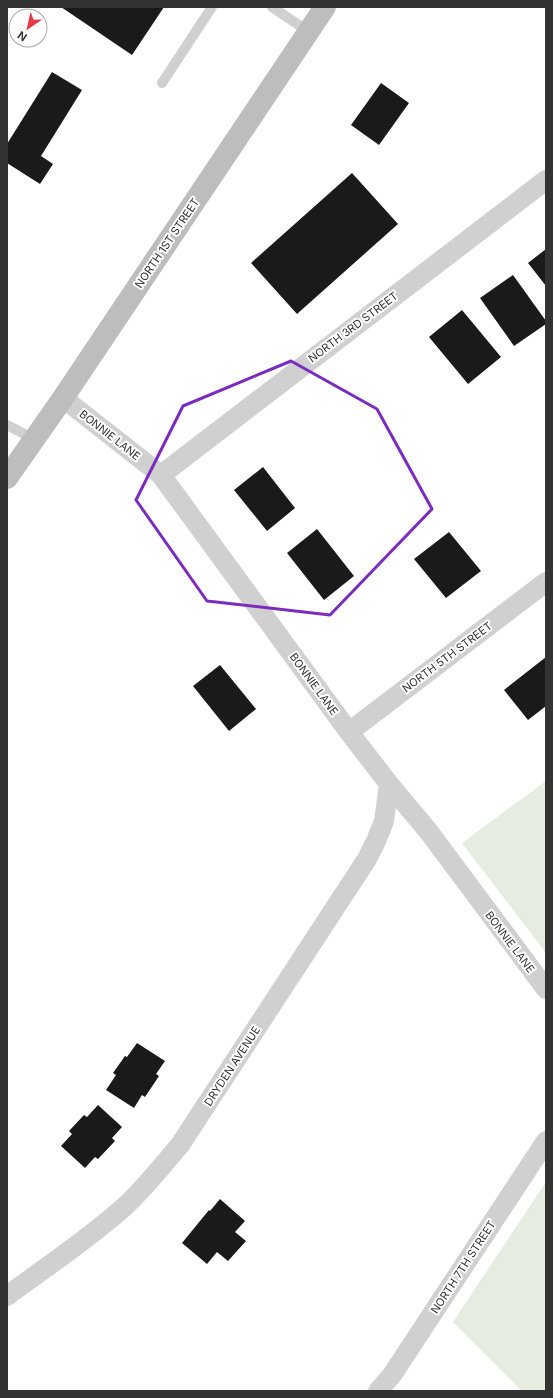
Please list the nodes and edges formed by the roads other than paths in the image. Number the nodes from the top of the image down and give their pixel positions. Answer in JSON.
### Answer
{"nodes":[{"id":1,"x":212,"y":7,"type":"edge"},
{"id":2,"x":272,"y":7,"type":"edge"},
{"id":3,"x":325,"y":7,"type":"edge"},
{"id":4,"x":309,"y":32,"type":"junction"},
{"id":5,"x":162,"y":83,"type":"dead end"},
{"id":6,"x":546,"y":180,"type":"edge"},
{"id":7,"x":63,"y":398,"type":"junction"},
{"id":8,"x":7,"y":425,"type":"edge"},
{"id":9,"x":34,"y":439,"type":"junction"},
{"id":10,"x":161,"y":475,"type":"junction"},
{"id":11,"x":7,"y":478,"type":"edge"},
{"id":12,"x":546,"y":582,"type":"edge"},
{"id":13,"x":349,"y":732,"type":"junction"},
{"id":14,"x":389,"y":784,"type":"junction"},
{"id":15,"x":546,"y":989,"type":"edge"},
{"id":16,"x":546,"y":1141,"type":"edge"},
{"id":17,"x":7,"y":1296,"type":"edge"},
{"id":18,"x":378,"y":1391,"type":"edge"}],
"edges":[{"from":1,"to":5,"type":"lane"},
{"from":2,"to":4,"type":"lane"},
{"from":3,"to":4,"type":"main road","name":"NORTH 1ST STREET"},
{"from":4,"to":7,"type":"main road","name":"NORTH 1ST STREET"},
{"from":6,"to":10,"type":"street","name":"NORTH 3RD STREET"},
{"from":7,"to":9,"type":"main road","name":"NORTH 1ST STREET"},
{"from":7,"to":10,"type":"street","name":"BONNIE LANE"},
{"from":8,"to":9,"type":"lane"},
{"from":9,"to":11,"type":"main road","name":"NORTH 1ST STREET"},
{"from":10,"to":13,"type":"street","name":"BONNIE LANE"},
{"from":12,"to":13,"type":"street","name":"NORTH 5TH STREET"},
{"from":13,"to":14,"type":"street","name":"BONNIE LANE"},
{"from":14,"to":15,"type":"street","name":"BONNIE LANE"},
{"from":14,"to":17,"type":"street","name":"DRYDEN AVENUE"},
{"from":16,"to":18,"type":"street","name":"NORTH 7TH STREET"}]}
